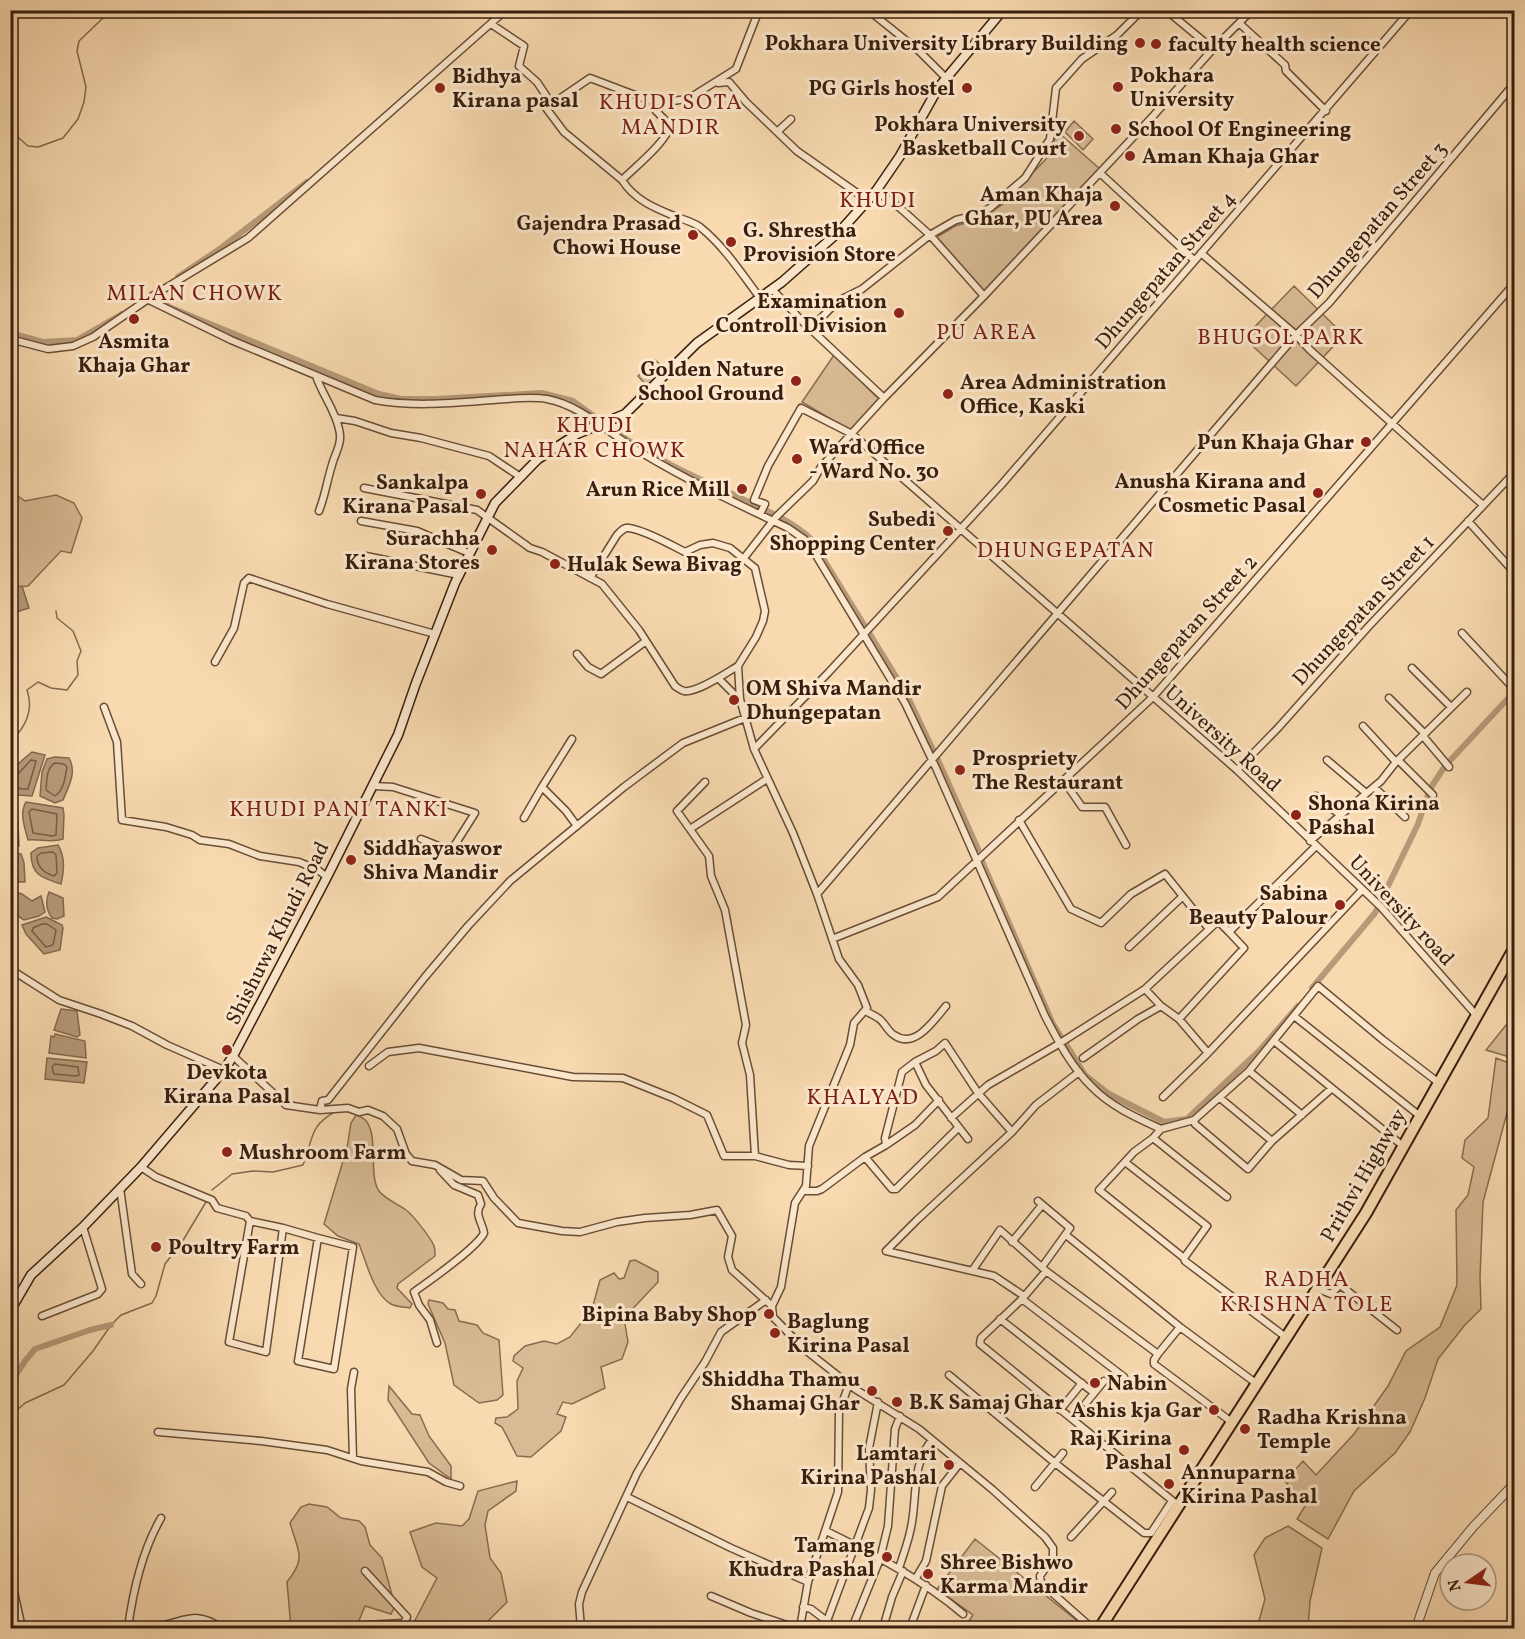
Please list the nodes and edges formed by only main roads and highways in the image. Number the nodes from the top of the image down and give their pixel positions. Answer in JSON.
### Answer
{"nodes":[{"id":1,"x":1003,"y":10,"type":"edge"},
{"id":2,"x":1515,"y":949,"type":"edge"},
{"id":3,"x":10,"y":1311,"type":"edge"},
{"id":4,"x":1100,"y":1629,"type":"edge"}],
"edges":[{"from":1,"to":3,"type":"main road","name":"Shishuwa Khudi Road"},
{"from":2,"to":4,"type":"highway","name":"Prithvi Highway"}]}
